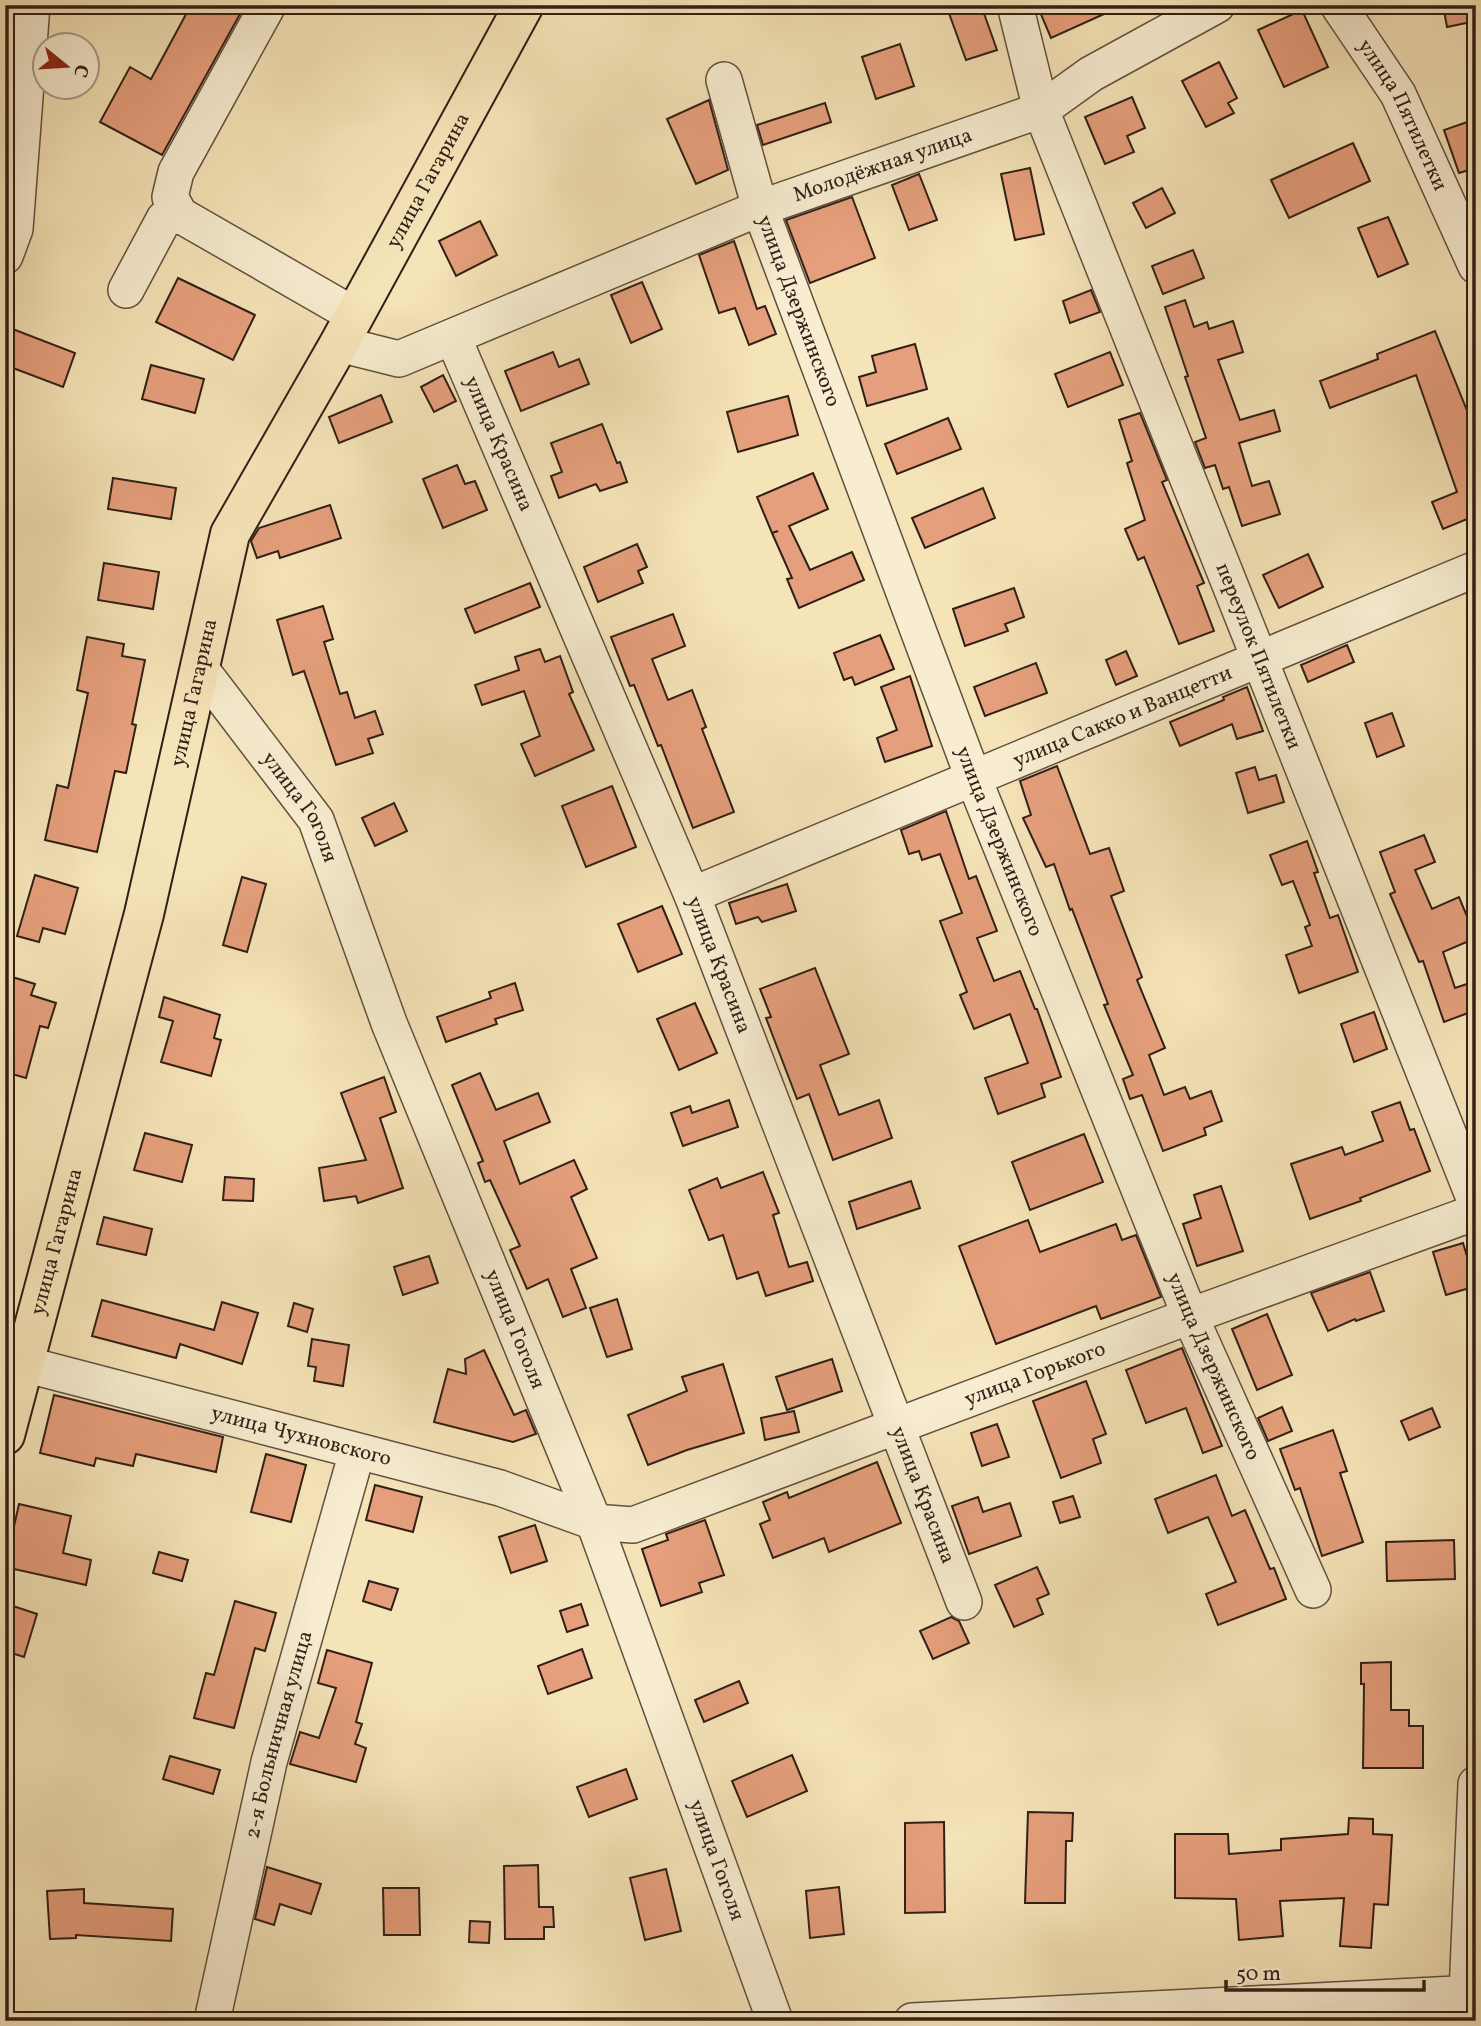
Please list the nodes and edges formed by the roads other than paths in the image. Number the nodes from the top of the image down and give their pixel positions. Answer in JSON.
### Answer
{"nodes":[{"id":1,"x":32,"y":5,"type":"edge"},
{"id":2,"x":268,"y":5,"type":"edge"},
{"id":3,"x":1015,"y":5,"type":"edge"},
{"id":4,"x":1217,"y":5,"type":"edge"},
{"id":5,"x":1338,"y":5,"type":"edge"},
{"id":6,"x":522,"y":6,"type":"edge"},
{"id":7,"x":724,"y":79,"type":"dead end"},
{"id":8,"x":1041,"y":110,"type":"junction"},
{"id":9,"x":760,"y":208,"type":"junction"},
{"id":10,"x":180,"y":215,"type":"junction"},
{"id":11,"x":5,"y":256,"type":"edge"},
{"id":12,"x":1476,"y":267,"type":"edge"},
{"id":13,"x":126,"y":290,"type":"dead end"},
{"id":14,"x":346,"y":330,"type":"junction"},
{"id":15,"x":453,"y":337,"type":"junction"},
{"id":16,"x":1476,"y":569,"type":"edge"},
{"id":17,"x":1260,"y":661,"type":"junction"},
{"id":18,"x":200,"y":668,"type":"junction"},
{"id":19,"x":973,"y":777,"type":"junction"},
{"id":20,"x":692,"y":895,"type":"junction"},
{"id":21,"x":1476,"y":1203,"type":"edge"},
{"id":22,"x":1476,"y":1212,"type":"edge"},
{"id":23,"x":1190,"y":1316,"type":"junction"},
{"id":24,"x":15,"y":1362,"type":"edge"},
{"id":25,"x":898,"y":1427,"type":"junction"},
{"id":26,"x":5,"y":1435,"type":"edge"},
{"id":27,"x":357,"y":1452,"type":"junction"},
{"id":28,"x":594,"y":1522,"type":"junction"},
{"id":29,"x":1313,"y":1590,"type":"dead end"},
{"id":30,"x":964,"y":1602,"type":"dead end"},
{"id":31,"x":1476,"y":1784,"type":"edge"},
{"id":32,"x":1471,"y":2003,"type":"edge"},
{"id":33,"x":1045,"y":2018,"type":"edge"},
{"id":34,"x":212,"y":2021,"type":"edge"},
{"id":35,"x":775,"y":2021,"type":"edge"},
{"id":36,"x":912,"y":2021,"type":"edge"}],
"edges":[{"from":1,"to":11,"type":"street"},
{"from":2,"to":10,"type":"street"},
{"from":3,"to":8,"type":"street","name":"переулок Пятилетки"},
{"from":4,"to":8,"type":"street","name":"Молодёжная улица"},
{"from":5,"to":12,"type":"street","name":"улица Пятилетки"},
{"from":6,"to":14,"type":"main road","name":"улица Гагарина"},
{"from":7,"to":9,"type":"street","name":"улица Дзержинского"},
{"from":8,"to":9,"type":"street","name":"Молодёжная улица"},
{"from":8,"to":17,"type":"street","name":"переулок Пятилетки"},
{"from":9,"to":15,"type":"street","name":"Молодёжная улица"},
{"from":9,"to":19,"type":"street","name":"улица Дзержинского"},
{"from":10,"to":13,"type":"street"},
{"from":10,"to":14,"type":"street","name":"Молодёжная улица"},
{"from":14,"to":15,"type":"street","name":"Молодёжная улица"},
{"from":14,"to":18,"type":"main road","name":"улица Гагарина"},
{"from":15,"to":20,"type":"street","name":"улица Красина"},
{"from":16,"to":17,"type":"street","name":"улица Сакко и Ванцетти"},
{"from":17,"to":19,"type":"street","name":"улица Сакко и Ванцетти"},
{"from":17,"to":21,"type":"street","name":"переулок Пятилетки"},
{"from":18,"to":24,"type":"main road","name":"улица Гагарина"},
{"from":18,"to":28,"type":"street","name":"улица Гоголя"},
{"from":19,"to":20,"type":"street","name":"улица Сакко и Ванцетти"},
{"from":19,"to":23,"type":"street","name":"улица Дзержинского"},
{"from":20,"to":25,"type":"street","name":"улица Красина"},
{"from":22,"to":23,"type":"street","name":"улица Горького"},
{"from":23,"to":25,"type":"street","name":"улица Горького"},
{"from":23,"to":29,"type":"street","name":"улица Дзержинского"},
{"from":24,"to":26,"type":"main road","name":"улица Гагарина"},
{"from":24,"to":27,"type":"street","name":"улица Чухновского"},
{"from":25,"to":28,"type":"street","name":"улица Горького"},
{"from":25,"to":30,"type":"street","name":"улица Красина"},
{"from":27,"to":28,"type":"street","name":"улица Чухновского"},
{"from":27,"to":34,"type":"street","name":"2-я Больничная улица"},
{"from":28,"to":35,"type":"street","name":"улица Гоголя"},
{"from":31,"to":32,"type":"street"},
{"from":32,"to":33,"type":"street"},
{"from":33,"to":36,"type":"street"}]}
